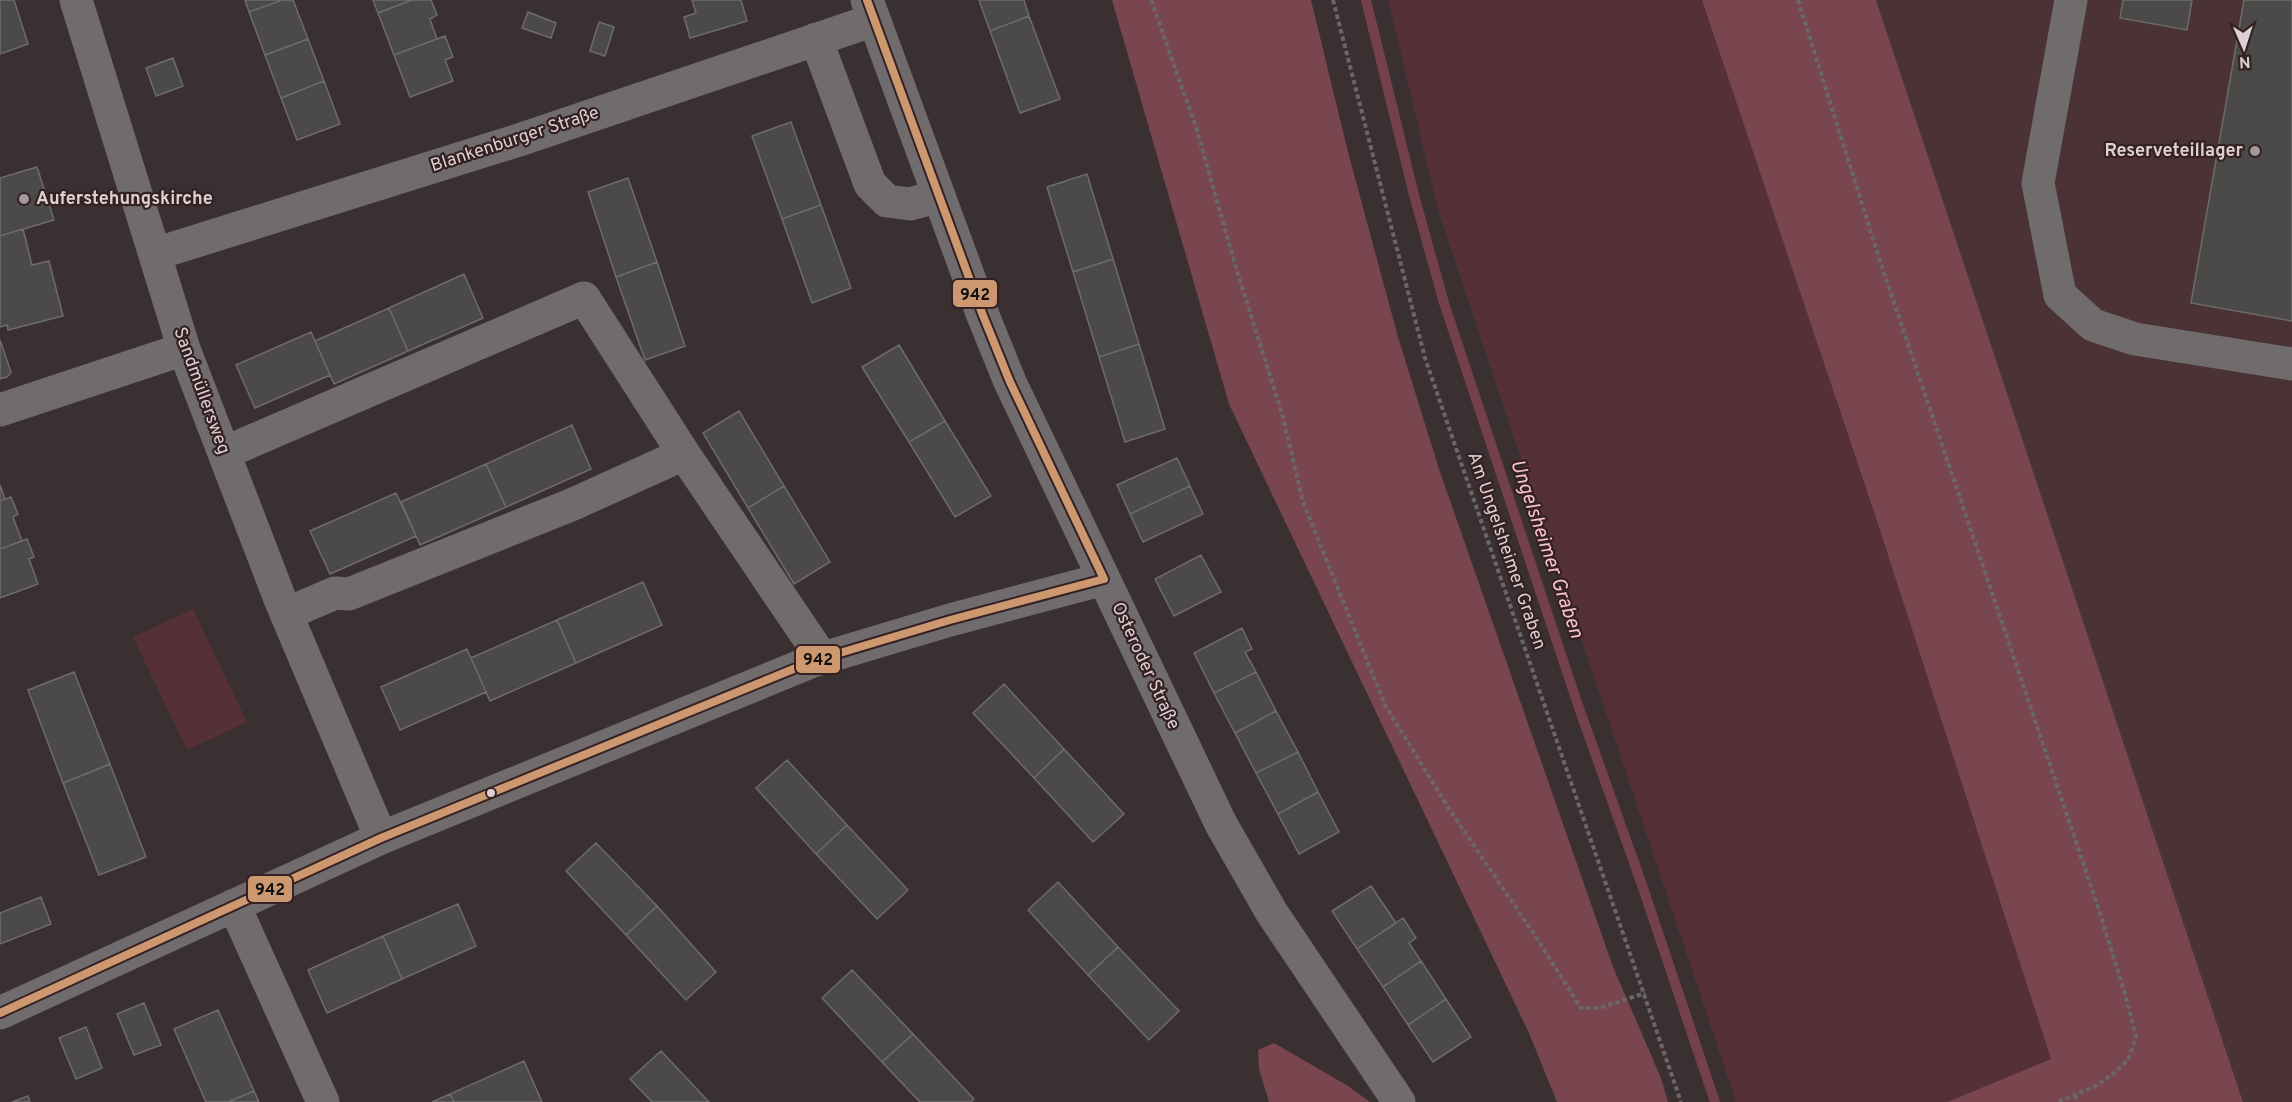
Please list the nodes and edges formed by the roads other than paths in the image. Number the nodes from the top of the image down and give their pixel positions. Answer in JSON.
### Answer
{"nodes":[{"id":1,"x":76,"y":0,"type":"edge"},
{"id":2,"x":2071,"y":0,"type":"edge"},
{"id":3,"x":870,"y":10,"type":"edge"},
{"id":4,"x":816,"y":39,"type":"junction"},
{"id":5,"x":939,"y":196,"type":"junction"},
{"id":6,"x":155,"y":254,"type":"junction"},
{"id":7,"x":183,"y":349,"type":"junction"},
{"id":8,"x":2292,"y":364,"type":"edge"},
{"id":9,"x":0,"y":410,"type":"edge"},
{"id":10,"x":224,"y":453,"type":"junction"},
{"id":11,"x":684,"y":454,"type":"junction"},
{"id":12,"x":1104,"y":579,"type":"junction"},
{"id":13,"x":286,"y":614,"type":"junction"},
{"id":14,"x":822,"y":658,"type":"junction"},
{"id":15,"x":381,"y":838,"type":"junction"},
{"id":16,"x":234,"y":905,"type":"junction"},
{"id":17,"x":0,"y":1013,"type":"edge"},
{"id":18,"x":323,"y":1102,"type":"edge"},
{"id":19,"x":1399,"y":1102,"type":"edge"}],
"edges":[{"from":1,"to":6,"type":"street","name":"Sandmüllersweg"},
{"from":2,"to":8,"type":"street"},
{"from":3,"to":4,"type":"street","name":"Blankenburger Straße"},
{"from":3,"to":5,"type":"street","name":"Osteroder Straße"},
{"from":4,"to":5,"type":"street"},
{"from":4,"to":6,"type":"street","name":"Blankenburger Straße"},
{"from":5,"to":12,"type":"street","name":"Osteroder Straße"},
{"from":6,"to":7,"type":"street","name":"Sandmüllersweg"},
{"from":7,"to":9,"type":"street"},
{"from":7,"to":10,"type":"street","name":"Sandmüllersweg"},
{"from":10,"to":11,"type":"street"},
{"from":10,"to":13,"type":"street","name":"Sandmüllersweg"},
{"from":11,"to":13,"type":"street"},
{"from":11,"to":14,"type":"street"},
{"from":12,"to":14,"type":"street"},
{"from":12,"to":19,"type":"street","name":"Osteroder Straße"},
{"from":13,"to":15,"type":"street","name":"Sandmüllersweg"},
{"from":14,"to":15,"type":"street"},
{"from":15,"to":16,"type":"street"},
{"from":16,"to":17,"type":"street"},
{"from":16,"to":18,"type":"street"}]}
